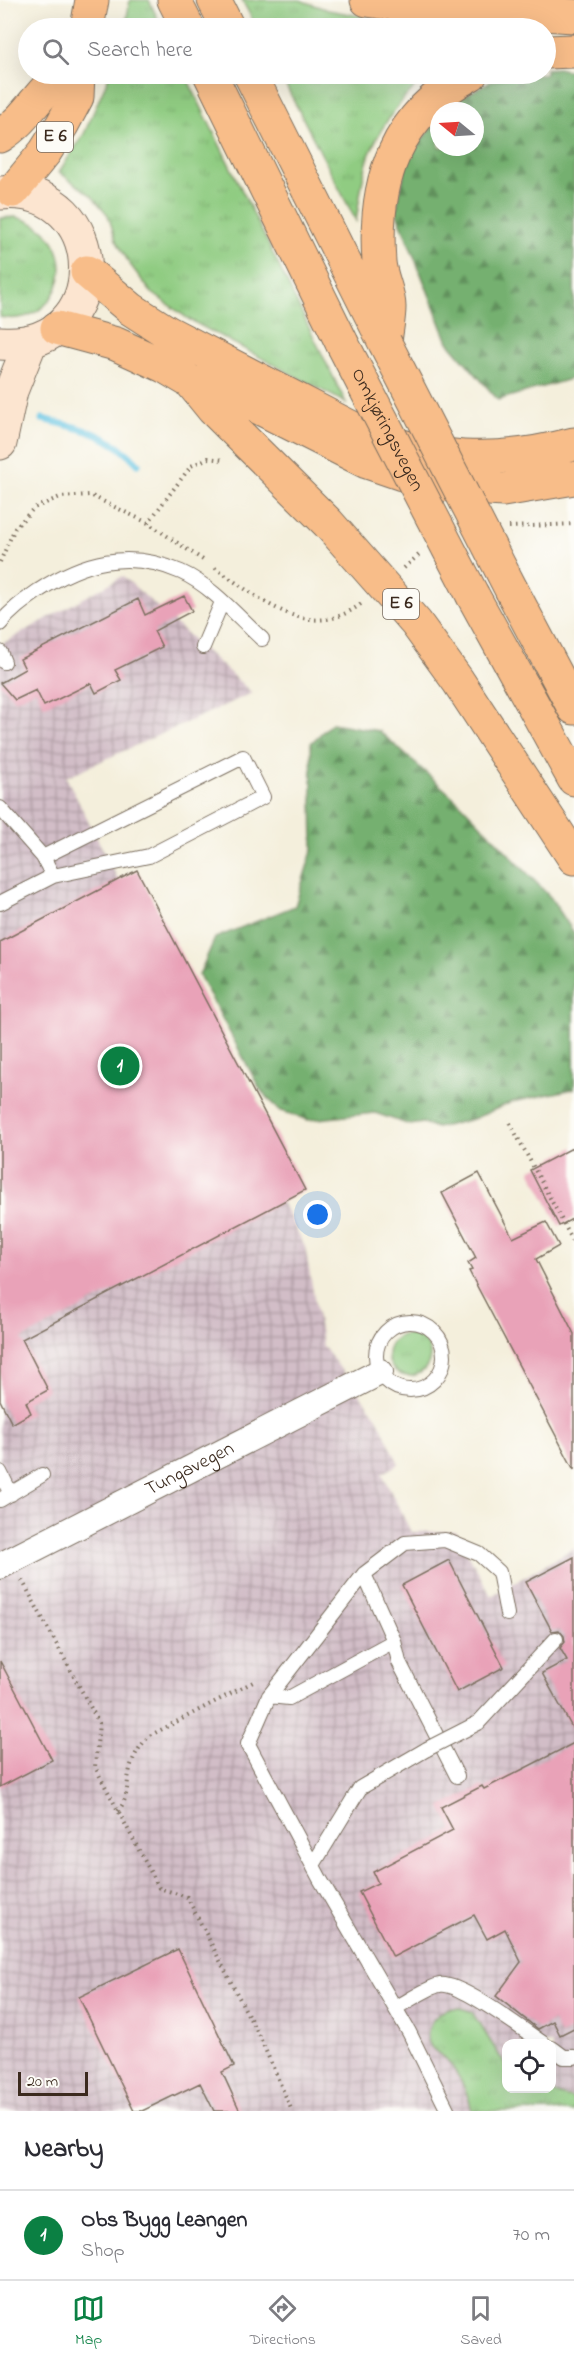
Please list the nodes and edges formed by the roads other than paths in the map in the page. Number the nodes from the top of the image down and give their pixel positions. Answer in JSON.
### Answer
{"nodes":[{"id":1,"x":92,"y":0,"type":"edge"},
{"id":2,"x":174,"y":0,"type":"edge"},
{"id":3,"x":214,"y":0,"type":"edge"},
{"id":4,"x":367,"y":0,"type":"edge"},
{"id":5,"x":574,"y":16,"type":"edge"},
{"id":6,"x":89,"y":18,"type":"edge"},
{"id":7,"x":183,"y":18,"type":"edge"},
{"id":8,"x":223,"y":18,"type":"edge"},
{"id":9,"x":574,"y":51,"type":"edge"},
{"id":10,"x":556,"y":52,"type":"edge"},
{"id":11,"x":49,"y":84,"type":"edge"},
{"id":12,"x":78,"y":84,"type":"edge"},
{"id":13,"x":215,"y":84,"type":"edge"},
{"id":14,"x":255,"y":84,"type":"edge"},
{"id":15,"x":453,"y":84,"type":"edge"},
{"id":16,"x":0,"y":136,"type":"edge"},
{"id":17,"x":6,"y":192,"type":"edge"},
{"id":18,"x":87,"y":272,"type":"junction"},
{"id":19,"x":29,"y":337,"type":"edge"},
{"id":20,"x":385,"y":343,"type":"junction"},
{"id":21,"x":191,"y":382,"type":"junction"},
{"id":22,"x":0,"y":443,"type":"edge"},
{"id":23,"x":574,"y":444,"type":"edge"},
{"id":24,"x":574,"y":478,"type":"edge"},
{"id":25,"x":222,"y":602,"type":"junction"},
{"id":26,"x":0,"y":624,"type":"edge"},
{"id":27,"x":262,"y":639,"type":"dead end"},
{"id":28,"x":203,"y":647,"type":"dead end"},
{"id":29,"x":574,"y":708,"type":"edge"},
{"id":30,"x":574,"y":779,"type":"edge"},
{"id":31,"x":0,"y":808,"type":"edge"},
{"id":32,"x":43,"y":856,"type":"junction"},
{"id":33,"x":574,"y":858,"type":"edge"},
{"id":34,"x":53,"y":876,"type":"junction"},
{"id":35,"x":0,"y":903,"type":"edge"},
{"id":36,"x":380,"y":1372,"type":"junction"},
{"id":37,"x":0,"y":1472,"type":"edge"},
{"id":38,"x":42,"y":1475,"type":"dead end"},
{"id":39,"x":6,"y":1497,"type":"edge"},
{"id":40,"x":5,"y":1563,"type":"edge"},
{"id":41,"x":364,"y":1574,"type":"junction"},
{"id":42,"x":507,"y":1614,"type":"dead end"},
{"id":43,"x":556,"y":1639,"type":"dead end"},
{"id":44,"x":393,"y":1641,"type":"junction"},
{"id":45,"x":269,"y":1696,"type":"junction"},
{"id":46,"x":457,"y":1776,"type":"dead end"},
{"id":47,"x":313,"y":1865,"type":"junction"},
{"id":48,"x":394,"y":2008,"type":"junction"},
{"id":49,"x":538,"y":2039,"type":"edge"},
{"id":50,"x":556,"y":2051,"type":"edge"},
{"id":51,"x":574,"y":2057,"type":"edge"},
{"id":52,"x":448,"y":2111,"type":"edge"}],
"edges":[{"from":1,"to":6,"type":"highway"},
{"from":2,"to":7,"type":"highway"},
{"from":3,"to":8,"type":"highway"},
{"from":4,"to":5,"type":"highway"},
{"from":9,"to":10,"type":"highway"},
{"from":11,"to":16,"type":"highway","number":"E 6"},
{"from":12,"to":17,"type":"highway","number":"E 6"},
{"from":13,"to":30,"type":"highway","name":"Omkjøringsvegen","bridge":true},
{"from":14,"to":20,"type":"highway","name":"Omkjøringsvegen"},
{"from":15,"to":20,"type":"highway"},
{"from":17,"to":18,"type":"main road"},
{"from":18,"to":19,"type":"main road"},
{"from":18,"to":23,"type":"highway"},
{"from":19,"to":21,"type":"highway","number":"E 6"},
{"from":19,"to":22,"type":"main road"},
{"from":20,"to":29,"type":"highway","name":"Omkjøringsvegen","bridge":true},
{"from":21,"to":24,"type":"highway","number":"E 6"},
{"from":21,"to":33,"type":"highway","number":"E 6"},
{"from":25,"to":26,"type":"lane"},
{"from":25,"to":27,"type":"lane"},
{"from":25,"to":28,"type":"lane"},
{"from":31,"to":32,"type":"lane"},
{"from":32,"to":34,"type":"lane"},
{"from":32,"to":34,"type":"lane"},
{"from":34,"to":35,"type":"lane"},
{"from":36,"to":36,"type":"lane"},
{"from":36,"to":40,"type":"street","name":"Tungavegen"},
{"from":37,"to":39,"type":"lane"},
{"from":38,"to":39,"type":"lane"},
{"from":41,"to":42,"type":"lane"},
{"from":41,"to":44,"type":"lane"},
{"from":41,"to":45,"type":"lane"},
{"from":43,"to":47,"type":"lane","bridge":true},
{"from":44,"to":45,"type":"lane"},
{"from":44,"to":46,"type":"lane"},
{"from":45,"to":47,"type":"lane"},
{"from":47,"to":48,"type":"lane"},
{"from":48,"to":49,"type":"lane"},
{"from":48,"to":52,"type":"lane"},
{"from":50,"to":51,"type":"lane"}]}
